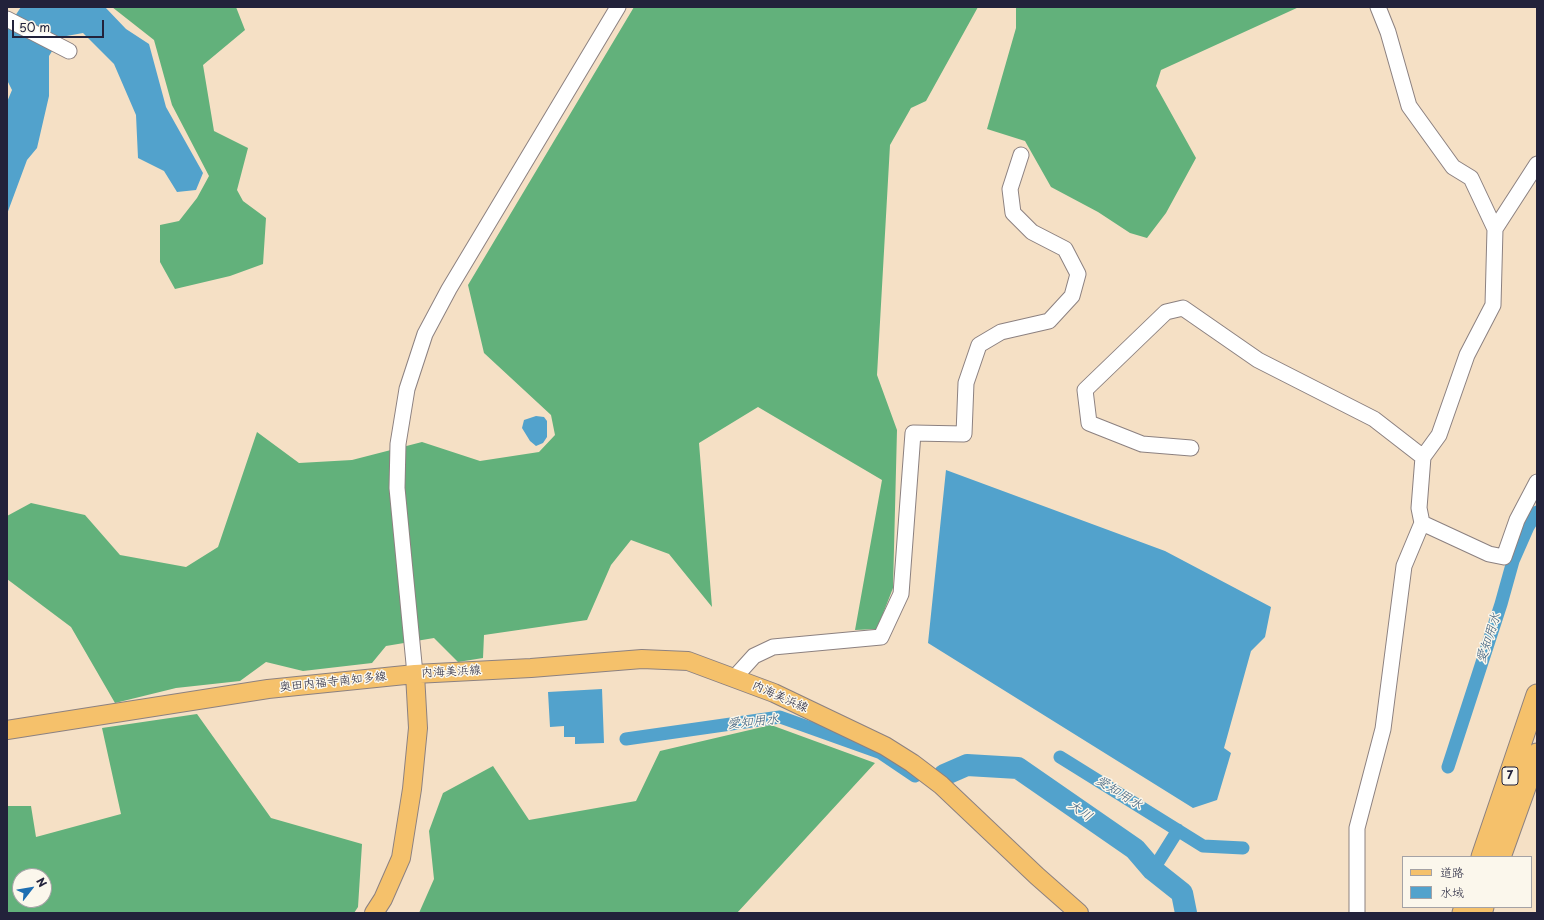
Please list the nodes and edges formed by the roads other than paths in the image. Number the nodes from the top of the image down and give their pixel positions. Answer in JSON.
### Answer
{"nodes":[{"id":1,"x":618,"y":7,"type":"edge"},
{"id":2,"x":1378,"y":7,"type":"edge"},
{"id":3,"x":7,"y":19,"type":"edge"},
{"id":4,"x":69,"y":51,"type":"dead end"},
{"id":5,"x":1021,"y":156,"type":"dead end"},
{"id":6,"x":1537,"y":164,"type":"edge"},
{"id":7,"x":1495,"y":229,"type":"junction"},
{"id":8,"x":1191,"y":448,"type":"dead end"},
{"id":9,"x":1423,"y":457,"type":"junction"},
{"id":10,"x":1537,"y":482,"type":"edge"},
{"id":11,"x":1422,"y":523,"type":"junction"},
{"id":12,"x":415,"y":674,"type":"junction"},
{"id":13,"x":735,"y":678,"type":"junction"},
{"id":14,"x":1537,"y":695,"type":"edge"},
{"id":15,"x":7,"y":730,"type":"edge"},
{"id":16,"x":1537,"y":754,"type":"edge"},
{"id":17,"x":1482,"y":856,"type":"edge"},
{"id":18,"x":1500,"y":856,"type":"edge"},
{"id":19,"x":374,"y":913,"type":"edge"},
{"id":20,"x":1079,"y":913,"type":"edge"},
{"id":21,"x":1356,"y":913,"type":"edge"}],
"edges":[{"from":1,"to":12,"type":"street"},
{"from":2,"to":7,"type":"street"},
{"from":3,"to":4,"type":"street"},
{"from":5,"to":13,"type":"street"},
{"from":6,"to":7,"type":"street"},
{"from":7,"to":9,"type":"street"},
{"from":8,"to":9,"type":"street"},
{"from":9,"to":11,"type":"street"},
{"from":10,"to":11,"type":"street"},
{"from":11,"to":21,"type":"street"},
{"from":12,"to":13,"type":"main road","name":"内海美浜線"},
{"from":12,"to":15,"type":"main road","name":"奥田内福寺南知多線"},
{"from":12,"to":19,"type":"main road"},
{"from":13,"to":20,"type":"main road","name":"内海美浜線"},
{"from":14,"to":17,"type":"highway","number":"7"},
{"from":16,"to":18,"type":"highway","number":"7"}]}
